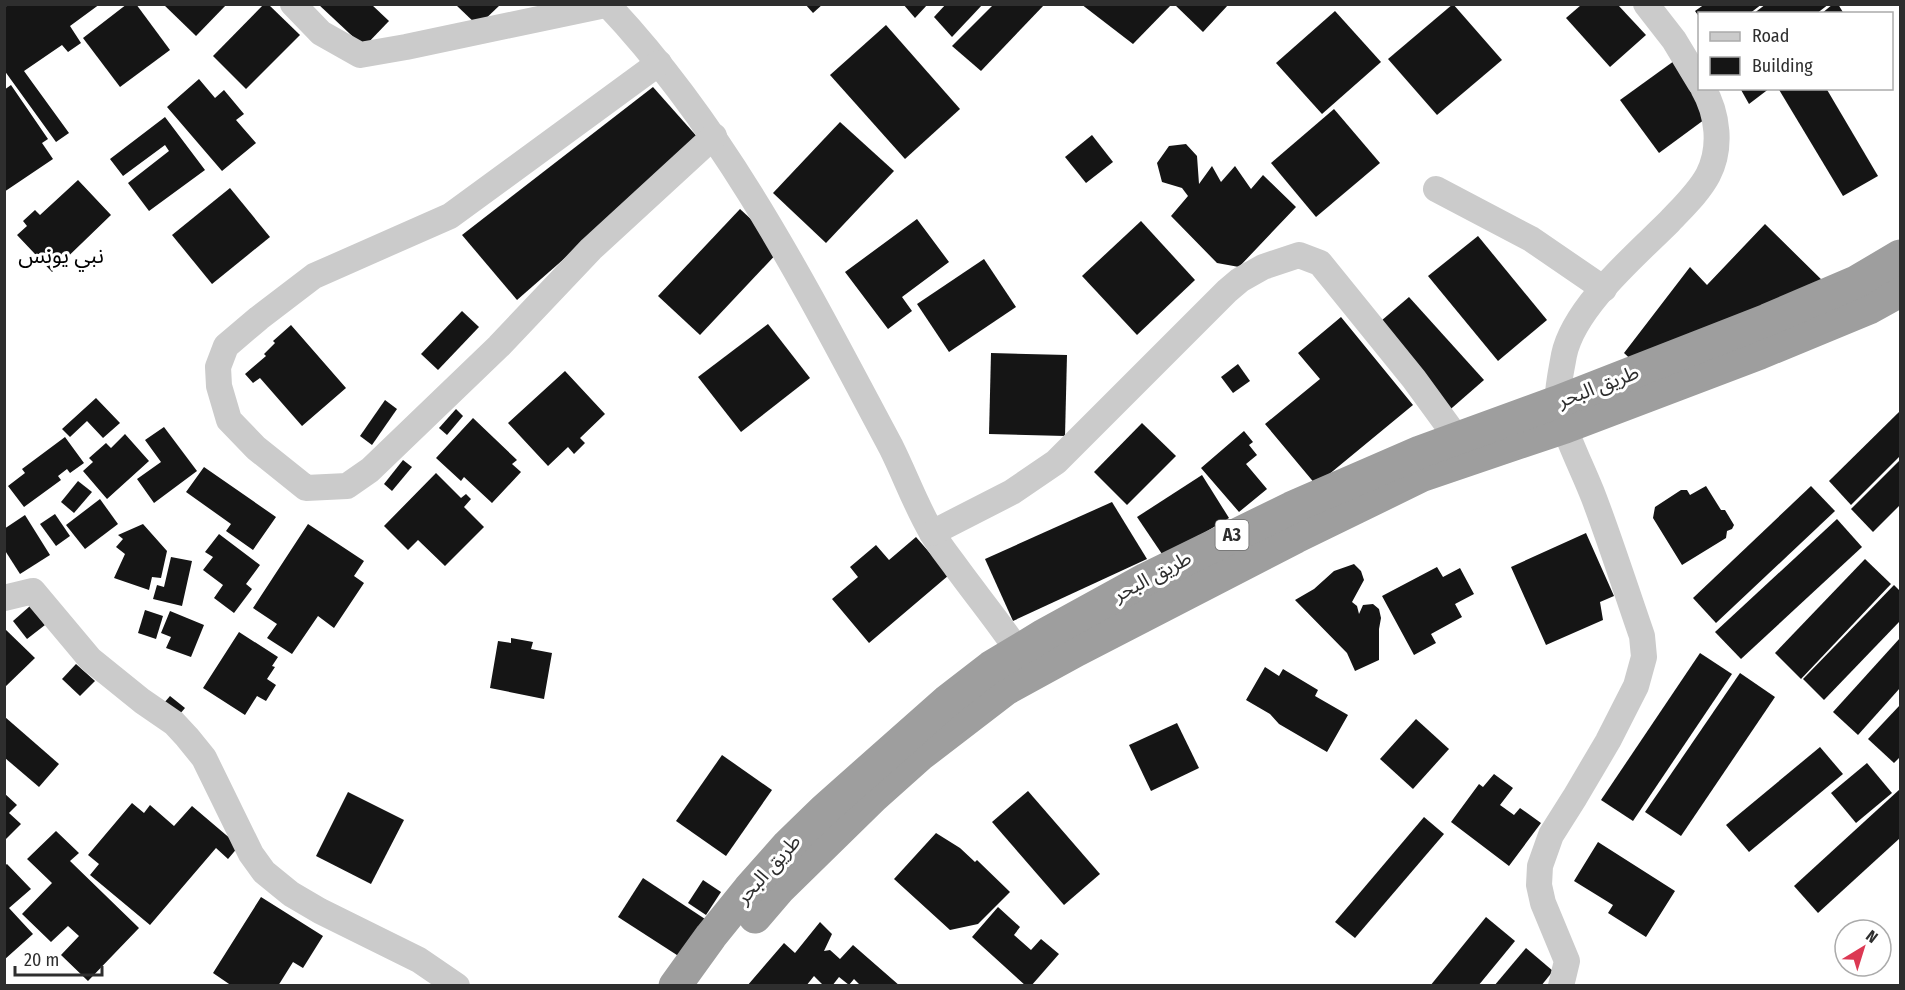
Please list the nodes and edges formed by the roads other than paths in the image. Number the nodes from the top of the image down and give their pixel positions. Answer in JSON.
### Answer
{"nodes":[{"id":1,"x":293,"y":4,"type":"edge"},
{"id":2,"x":1646,"y":4,"type":"edge"},
{"id":3,"x":609,"y":5,"type":"edge"},
{"id":4,"x":659,"y":63,"type":"junction"},
{"id":5,"x":1698,"y":80,"type":"edge"},
{"id":6,"x":1703,"y":90,"type":"edge"},
{"id":7,"x":714,"y":136,"type":"junction"},
{"id":8,"x":1436,"y":189,"type":"dead end"},
{"id":9,"x":1900,"y":256,"type":"edge"},
{"id":10,"x":1604,"y":289,"type":"junction"},
{"id":11,"x":1900,"y":291,"type":"edge"},
{"id":12,"x":1561,"y":414,"type":"junction"},
{"id":13,"x":1457,"y":438,"type":"junction"},
{"id":14,"x":932,"y":533,"type":"junction"},
{"id":15,"x":4,"y":598,"type":"edge"},
{"id":16,"x":1025,"y":663,"type":"junction"},
{"id":17,"x":457,"y":986,"type":"edge"},
{"id":18,"x":675,"y":986,"type":"edge"},
{"id":19,"x":699,"y":986,"type":"edge"},
{"id":20,"x":1561,"y":986,"type":"edge"}],
"edges":[{"from":1,"to":3,"type":"street"},
{"from":2,"to":5,"type":"street"},
{"from":3,"to":4,"type":"street"},
{"from":4,"to":7,"type":"street"},
{"from":4,"to":7,"type":"street"},
{"from":6,"to":10,"type":"street"},
{"from":7,"to":14,"type":"street"},
{"from":8,"to":10,"type":"street"},
{"from":9,"to":12,"type":"highway","name":"طريق البحر","number":"A3"},
{"from":10,"to":12,"type":"street"},
{"from":11,"to":12,"type":"highway","name":"طريق البحر","number":"A3"},
{"from":12,"to":13,"type":"highway","name":"طريق البحر","number":"A3"},
{"from":12,"to":16,"type":"highway","name":"طريق البحر","number":"A3"},
{"from":12,"to":20,"type":"street"},
{"from":13,"to":14,"type":"street"},
{"from":13,"to":16,"type":"highway","name":"طريق البحر","number":"A3"},
{"from":14,"to":16,"type":"street"},
{"from":15,"to":17,"type":"street"},
{"from":16,"to":18,"type":"highway","name":"طريق البحر","number":"A3"},
{"from":16,"to":19,"type":"highway","name":"طريق البحر","number":"A3"}]}
